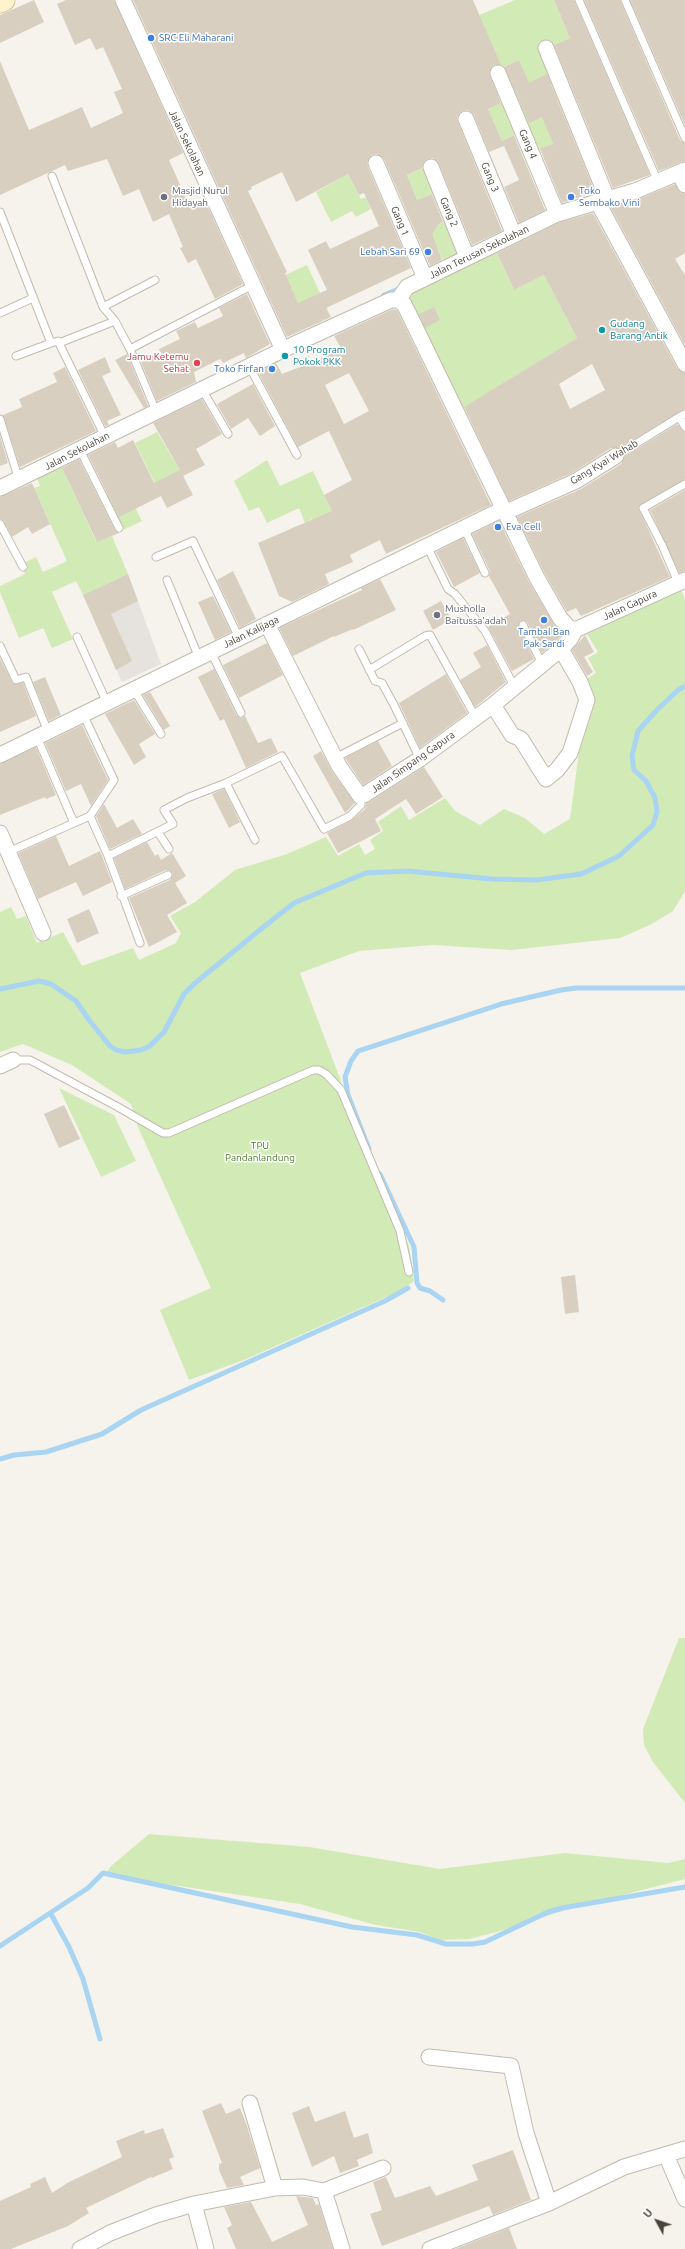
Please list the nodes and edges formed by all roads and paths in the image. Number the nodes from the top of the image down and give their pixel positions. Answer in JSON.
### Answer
{"nodes":[{"id":1,"x":4,"y":0,"type":"edge"},
{"id":2,"x":123,"y":0,"type":"edge"},
{"id":3,"x":579,"y":0,"type":"edge"},
{"id":4,"x":625,"y":0,"type":"edge"},
{"id":5,"x":0,"y":2,"type":"edge"},
{"id":6,"x":546,"y":48,"type":"dead end"},
{"id":7,"x":498,"y":73,"type":"dead end"},
{"id":8,"x":466,"y":119,"type":"dead end"},
{"id":9,"x":685,"y":138,"type":"edge"},
{"id":10,"x":376,"y":163,"type":"dead end"},
{"id":11,"x":430,"y":167,"type":"dead end"},
{"id":12,"x":52,"y":176,"type":"dead end"},
{"id":13,"x":683,"y":176,"type":"edge"},
{"id":14,"x":658,"y":182,"type":"junction"},
{"id":15,"x":602,"y":200,"type":"junction"},
{"id":16,"x":0,"y":212,"type":"edge"},
{"id":17,"x":562,"y":212,"type":"junction"},
{"id":18,"x":514,"y":235,"type":"junction"},
{"id":19,"x":467,"y":257,"type":"junction"},
{"id":20,"x":425,"y":278,"type":"junction"},
{"id":21,"x":155,"y":280,"type":"dead end"},
{"id":22,"x":253,"y":285,"type":"junction"},
{"id":23,"x":33,"y":298,"type":"junction"},
{"id":24,"x":398,"y":300,"type":"junction"},
{"id":25,"x":103,"y":307,"type":"junction"},
{"id":26,"x":0,"y":313,"type":"edge"},
{"id":27,"x":115,"y":321,"type":"junction"},
{"id":28,"x":51,"y":343,"type":"junction"},
{"id":29,"x":59,"y":343,"type":"junction"},
{"id":30,"x":130,"y":350,"type":"junction"},
{"id":31,"x":283,"y":350,"type":"junction"},
{"id":32,"x":16,"y":356,"type":"dead end"},
{"id":33,"x":685,"y":364,"type":"edge"},
{"id":34,"x":249,"y":366,"type":"junction"},
{"id":35,"x":202,"y":388,"type":"junction"},
{"id":36,"x":156,"y":411,"type":"junction"},
{"id":37,"x":682,"y":416,"type":"edge"},
{"id":38,"x":0,"y":419,"type":"edge"},
{"id":39,"x":685,"y":427,"type":"edge"},
{"id":40,"x":228,"y":434,"type":"dead end"},
{"id":41,"x":105,"y":437,"type":"junction"},
{"id":42,"x":80,"y":450,"type":"junction"},
{"id":43,"x":297,"y":455,"type":"dead end"},
{"id":44,"x":616,"y":456,"type":"joint"},
{"id":45,"x":19,"y":480,"type":"junction"},
{"id":46,"x":685,"y":484,"type":"edge"},
{"id":47,"x":0,"y":488,"type":"edge"},
{"id":48,"x":504,"y":511,"type":"junction"},
{"id":49,"x":0,"y":524,"type":"edge"},
{"id":50,"x":120,"y":528,"type":"dead end"},
{"id":51,"x":464,"y":528,"type":"junction"},
{"id":52,"x":427,"y":546,"type":"junction"},
{"id":53,"x":156,"y":557,"type":"dead end"},
{"id":54,"x":23,"y":567,"type":"dead end"},
{"id":55,"x":485,"y":573,"type":"dead end"},
{"id":56,"x":167,"y":580,"type":"dead end"},
{"id":57,"x":681,"y":581,"type":"edge"},
{"id":58,"x":267,"y":624,"type":"junction"},
{"id":59,"x":523,"y":625,"type":"dead end"},
{"id":60,"x":575,"y":630,"type":"junction"},
{"id":61,"x":77,"y":637,"type":"dead end"},
{"id":62,"x":239,"y":638,"type":"junction"},
{"id":63,"x":0,"y":646,"type":"edge"},
{"id":64,"x":359,"y":649,"type":"dead end"},
{"id":65,"x":560,"y":649,"type":"junction"},
{"id":66,"x":205,"y":655,"type":"junction"},
{"id":67,"x":542,"y":664,"type":"junction"},
{"id":68,"x":369,"y":670,"type":"junction"},
{"id":69,"x":514,"y":686,"type":"junction"},
{"id":70,"x":134,"y":690,"type":"junction"},
{"id":71,"x":107,"y":703,"type":"junction"},
{"id":72,"x":493,"y":705,"type":"junction"},
{"id":73,"x":241,"y":713,"type":"dead end"},
{"id":74,"x":83,"y":714,"type":"junction"},
{"id":75,"x":476,"y":718,"type":"junction"},
{"id":76,"x":403,"y":723,"type":"junction"},
{"id":77,"x":43,"y":734,"type":"junction"},
{"id":78,"x":161,"y":734,"type":"dead end"},
{"id":79,"x":0,"y":755,"type":"edge"},
{"id":80,"x":335,"y":758,"type":"junction"},
{"id":81,"x":420,"y":760,"type":"junction"},
{"id":82,"x":226,"y":783,"type":"junction"},
{"id":83,"x":360,"y":796,"type":"junction"},
{"id":84,"x":90,"y":816,"type":"junction"},
{"id":85,"x":74,"y":823,"type":"junction"},
{"id":86,"x":158,"y":832,"type":"junction"},
{"id":87,"x":0,"y":833,"type":"edge"},
{"id":88,"x":255,"y":840,"type":"dead end"},
{"id":89,"x":169,"y":849,"type":"dead end"},
{"id":90,"x":8,"y":852,"type":"junction"},
{"id":91,"x":108,"y":856,"type":"junction"},
{"id":92,"x":168,"y":875,"type":"dead end"},
{"id":93,"x":121,"y":896,"type":"junction"},
{"id":94,"x":43,"y":933,"type":"dead end"},
{"id":95,"x":140,"y":942,"type":"dead end"},
{"id":96,"x":7,"y":1063,"type":"edge"},
{"id":97,"x":409,"y":1272,"type":"dead end"},
{"id":98,"x":429,"y":2057,"type":"dead end"},
{"id":99,"x":250,"y":2103,"type":"dead end"},
{"id":100,"x":685,"y":2149,"type":"edge"},
{"id":101,"x":666,"y":2155,"type":"junction"},
{"id":102,"x":383,"y":2168,"type":"dead end"},
{"id":103,"x":275,"y":2188,"type":"junction"},
{"id":104,"x":324,"y":2191,"type":"junction"},
{"id":105,"x":685,"y":2199,"type":"edge"},
{"id":106,"x":549,"y":2203,"type":"junction"},
{"id":107,"x":194,"y":2204,"type":"junction"},
{"id":108,"x":80,"y":2249,"type":"edge"},
{"id":109,"x":206,"y":2249,"type":"edge"},
{"id":110,"x":342,"y":2249,"type":"edge"},
{"id":111,"x":430,"y":2249,"type":"edge"}],
"edges":[{"from":1,"to":5,"type":"street"},
{"from":2,"to":22,"type":"street","name":"Jalan Sekolahan"},
{"from":3,"to":14,"type":"lane"},
{"from":4,"to":9,"type":"lane"},
{"from":6,"to":15,"type":"street"},
{"from":7,"to":17,"type":"street","name":"Gang 4"},
{"from":8,"to":18,"type":"street","name":"Gang 3"},
{"from":10,"to":20,"type":"street","name":"Gang 1"},
{"from":11,"to":19,"type":"street","name":"Gang 2"},
{"from":12,"to":25,"type":"lane"},
{"from":13,"to":14,"type":"street","name":"Jalan Terusan Sekolahan"},
{"from":14,"to":15,"type":"street","name":"Jalan Terusan Sekolahan"},
{"from":15,"to":17,"type":"street","name":"Jalan Terusan Sekolahan"},
{"from":15,"to":33,"type":"street"},
{"from":16,"to":23,"type":"lane"},
{"from":17,"to":18,"type":"street","name":"Jalan Terusan Sekolahan"},
{"from":18,"to":19,"type":"street","name":"Jalan Terusan Sekolahan"},
{"from":19,"to":20,"type":"street","name":"Jalan Terusan Sekolahan"},
{"from":20,"to":24,"type":"street","name":"Jalan Terusan Sekolahan"},
{"from":21,"to":25,"type":"lane"},
{"from":22,"to":30,"type":"lane"},
{"from":22,"to":31,"type":"street","name":"Jalan Sekolahan"},
{"from":23,"to":26,"type":"lane"},
{"from":23,"to":28,"type":"lane"},
{"from":24,"to":31,"type":"street","name":"Jalan Sekolahan"},
{"from":24,"to":48,"type":"street"},
{"from":25,"to":27,"type":"lane"},
{"from":27,"to":29,"type":"lane"},
{"from":27,"to":30,"type":"lane"},
{"from":28,"to":29,"type":"lane"},
{"from":28,"to":32,"type":"lane"},
{"from":29,"to":41,"type":"lane"},
{"from":30,"to":36,"type":"lane"},
{"from":31,"to":34,"type":"street","name":"Jalan Sekolahan"},
{"from":34,"to":35,"type":"street","name":"Jalan Sekolahan"},
{"from":34,"to":43,"type":"lane"},
{"from":35,"to":36,"type":"street","name":"Jalan Sekolahan"},
{"from":35,"to":40,"type":"lane"},
{"from":36,"to":41,"type":"street","name":"Jalan Sekolahan"},
{"from":37,"to":39,"type":"lane"},
{"from":37,"to":44,"type":"lane","name":"Gang Kyai Wahab"},
{"from":38,"to":45,"type":"lane"},
{"from":41,"to":42,"type":"street","name":"Jalan Sekolahan"},
{"from":42,"to":45,"type":"street","name":"Jalan Sekolahan"},
{"from":42,"to":50,"type":"lane"},
{"from":44,"to":48,"type":"street","name":"Gang Kyai Wahab"},
{"from":45,"to":47,"type":"street","name":"Jalan Sekolahan"},
{"from":46,"to":57,"type":"lane"},
{"from":48,"to":51,"type":"street","name":"Jalan Kalijaga"},
{"from":48,"to":60,"type":"street"},
{"from":49,"to":54,"type":"lane"},
{"from":51,"to":52,"type":"street","name":"Jalan Kalijaga"},
{"from":51,"to":55,"type":"lane"},
{"from":52,"to":58,"type":"street","name":"Jalan Kalijaga"},
{"from":52,"to":69,"type":"lane"},
{"from":53,"to":62,"type":"lane"},
{"from":56,"to":66,"type":"lane"},
{"from":57,"to":60,"type":"street","name":"Jalan Gapura"},
{"from":58,"to":62,"type":"street","name":"Jalan Kalijaga"},
{"from":58,"to":80,"type":"street","name":"Jalan Simpang Gapura"},
{"from":59,"to":67,"type":"lane"},
{"from":60,"to":65,"type":"street","name":"Jalan Simpang Gapura"},
{"from":61,"to":71,"type":"lane"},
{"from":62,"to":66,"type":"street","name":"Jalan Kalijaga"},
{"from":63,"to":77,"type":"lane"},
{"from":64,"to":68,"type":"lane"},
{"from":65,"to":67,"type":"street","name":"Jalan Simpang Gapura"},
{"from":65,"to":72,"type":"street"},
{"from":66,"to":70,"type":"street","name":"Jalan Kalijaga"},
{"from":66,"to":73,"type":"lane"},
{"from":67,"to":69,"type":"street","name":"Jalan Simpang Gapura"},
{"from":68,"to":75,"type":"lane"},
{"from":68,"to":76,"type":"lane"},
{"from":69,"to":72,"type":"street","name":"Jalan Simpang Gapura"},
{"from":70,"to":71,"type":"street","name":"Jalan Kalijaga"},
{"from":70,"to":78,"type":"lane"},
{"from":71,"to":74,"type":"street","name":"Jalan Kalijaga"},
{"from":72,"to":75,"type":"street","name":"Jalan Simpang Gapura"},
{"from":74,"to":77,"type":"street","name":"Jalan Kalijaga"},
{"from":74,"to":84,"type":"lane"},
{"from":75,"to":81,"type":"street","name":"Jalan Simpang Gapura"},
{"from":76,"to":80,"type":"lane"},
{"from":76,"to":81,"type":"lane"},
{"from":77,"to":79,"type":"street","name":"Jalan Kalijaga"},
{"from":77,"to":85,"type":"lane"},
{"from":80,"to":83,"type":"street","name":"Jalan Simpang Gapura"},
{"from":81,"to":83,"type":"street","name":"Jalan Simpang Gapura"},
{"from":82,"to":83,"type":"lane"},
{"from":82,"to":86,"type":"lane"},
{"from":82,"to":88,"type":"lane"},
{"from":84,"to":85,"type":"lane"},
{"from":84,"to":91,"type":"lane"},
{"from":85,"to":90,"type":"lane"},
{"from":86,"to":89,"type":"lane"},
{"from":86,"to":91,"type":"lane"},
{"from":87,"to":90,"type":"street"},
{"from":90,"to":94,"type":"street"},
{"from":91,"to":93,"type":"lane"},
{"from":92,"to":93,"type":"lane"},
{"from":93,"to":95,"type":"lane"},
{"from":96,"to":97,"type":"lane"},
{"from":98,"to":106,"type":"street"},
{"from":99,"to":103,"type":"street"},
{"from":100,"to":101,"type":"street"},
{"from":101,"to":105,"type":"street"},
{"from":101,"to":106,"type":"street"},
{"from":102,"to":104,"type":"street"},
{"from":103,"to":104,"type":"street"},
{"from":103,"to":107,"type":"street"},
{"from":104,"to":110,"type":"street"},
{"from":106,"to":111,"type":"street"},
{"from":107,"to":108,"type":"street"},
{"from":107,"to":109,"type":"street"}]}
